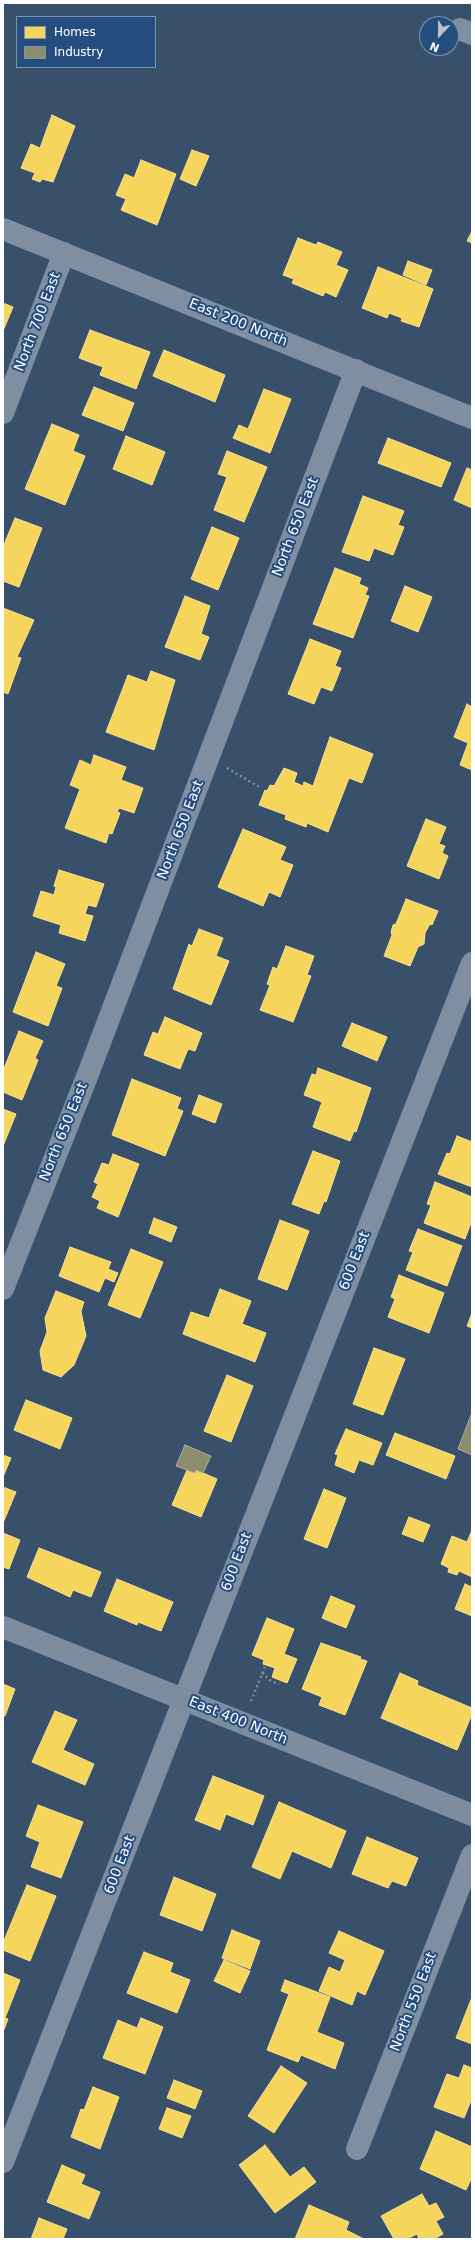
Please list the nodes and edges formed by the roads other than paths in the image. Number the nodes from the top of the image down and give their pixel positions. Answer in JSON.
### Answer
{"nodes":[{"id":1,"x":3,"y":229,"type":"edge"},
{"id":2,"x":64,"y":253,"type":"junction"},
{"id":3,"x":356,"y":370,"type":"junction"},
{"id":4,"x":3,"y":413,"type":"edge"},
{"id":5,"x":472,"y":418,"type":"edge"},
{"id":6,"x":472,"y":963,"type":"edge"},
{"id":7,"x":3,"y":1289,"type":"edge"},
{"id":8,"x":3,"y":1627,"type":"edge"},
{"id":9,"x":185,"y":1699,"type":"junction"},
{"id":10,"x":472,"y":1815,"type":"edge"},
{"id":11,"x":472,"y":1856,"type":"edge"},
{"id":12,"x":357,"y":2149,"type":"dead end"},
{"id":13,"x":3,"y":2162,"type":"edge"}],
"edges":[{"from":1,"to":2,"type":"street","name":"East 200 North"},
{"from":2,"to":3,"type":"street","name":"East 200 North"},
{"from":2,"to":4,"type":"street","name":"North 700 East"},
{"from":3,"to":5,"type":"street","name":"East 200 North"},
{"from":3,"to":7,"type":"street","name":"North 650 East"},
{"from":6,"to":9,"type":"street","name":"600 East"},
{"from":8,"to":9,"type":"main road","name":"East 400 North"},
{"from":9,"to":10,"type":"main road","name":"East 400 North"},
{"from":9,"to":13,"type":"street","name":"600 East"},
{"from":11,"to":12,"type":"street","name":"North 550 East"}]}
